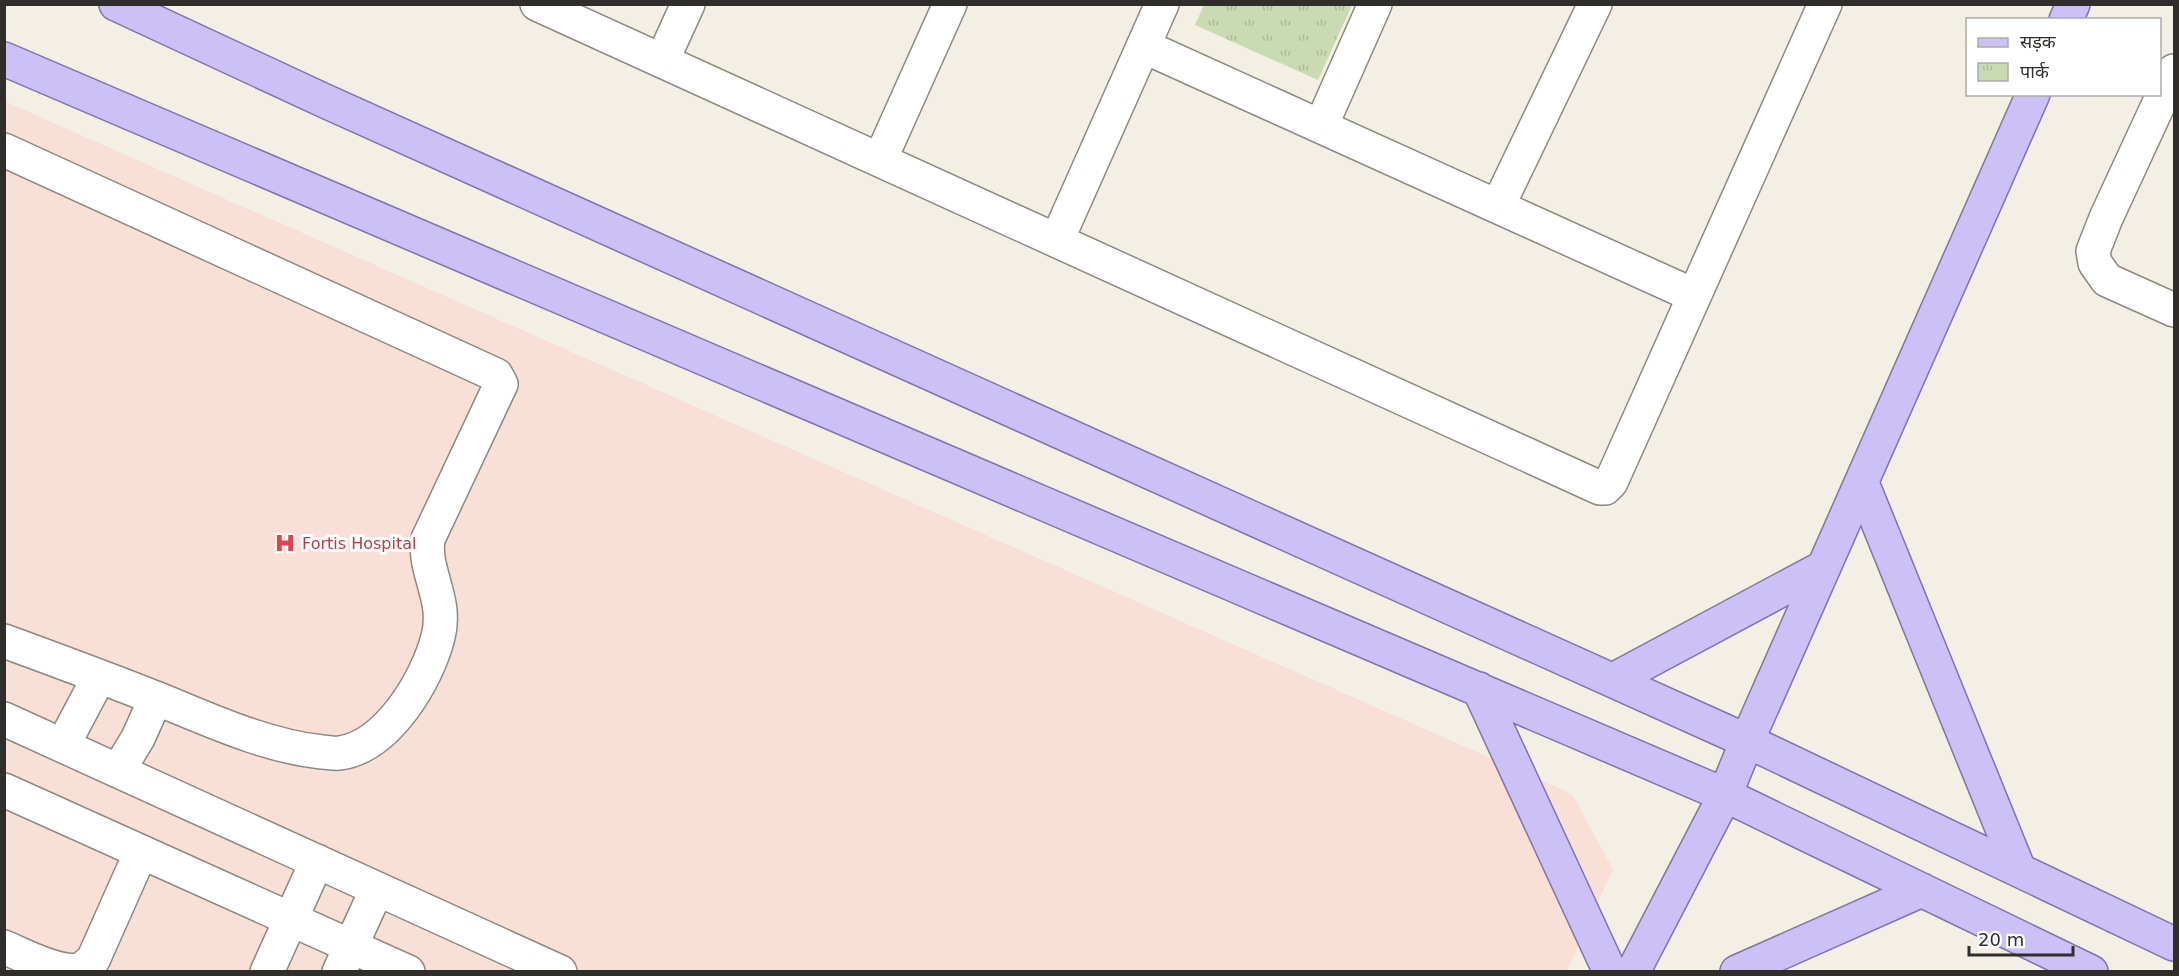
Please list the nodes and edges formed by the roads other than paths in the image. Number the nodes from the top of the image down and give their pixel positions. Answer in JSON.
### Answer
{"nodes":[{"id":1,"x":116,"y":4,"type":"edge"},
{"id":2,"x":537,"y":4,"type":"edge"},
{"id":3,"x":688,"y":4,"type":"edge"},
{"id":4,"x":950,"y":4,"type":"edge"},
{"id":5,"x":1162,"y":4,"type":"edge"},
{"id":6,"x":1375,"y":4,"type":"edge"},
{"id":7,"x":1595,"y":4,"type":"edge"},
{"id":8,"x":1825,"y":4,"type":"edge"},
{"id":9,"x":2073,"y":4,"type":"edge"},
{"id":10,"x":2067,"y":18,"type":"edge"},
{"id":11,"x":1143,"y":46,"type":"junction"},
{"id":12,"x":4,"y":59,"type":"edge"},
{"id":13,"x":662,"y":61,"type":"junction"},
{"id":14,"x":2175,"y":72,"type":"edge"},
{"id":15,"x":2032,"y":96,"type":"edge"},
{"id":16,"x":1321,"y":126,"type":"junction"},
{"id":17,"x":4,"y":150,"type":"edge"},
{"id":18,"x":880,"y":160,"type":"junction"},
{"id":19,"x":1498,"y":206,"type":"junction"},
{"id":20,"x":1057,"y":240,"type":"junction"},
{"id":21,"x":1693,"y":295,"type":"junction"},
{"id":22,"x":2175,"y":310,"type":"edge"},
{"id":23,"x":1862,"y":483,"type":"junction"},
{"id":24,"x":1824,"y":567,"type":"junction"},
{"id":25,"x":4,"y":641,"type":"edge"},
{"id":26,"x":99,"y":677,"type":"junction"},
{"id":27,"x":1613,"y":680,"type":"junction"},
{"id":28,"x":1479,"y":689,"type":"junction"},
{"id":29,"x":156,"y":698,"type":"junction"},
{"id":30,"x":4,"y":719,"type":"edge"},
{"id":31,"x":1747,"y":741,"type":"junction"},
{"id":32,"x":63,"y":746,"type":"junction"},
{"id":33,"x":118,"y":771,"type":"junction"},
{"id":34,"x":4,"y":790,"type":"edge"},
{"id":35,"x":1725,"y":795,"type":"junction"},
{"id":36,"x":141,"y":852,"type":"junction"},
{"id":37,"x":317,"y":861,"type":"junction"},
{"id":38,"x":2019,"y":870,"type":"junction"},
{"id":39,"x":377,"y":889,"type":"junction"},
{"id":40,"x":1922,"y":890,"type":"junction"},
{"id":41,"x":291,"y":919,"type":"junction"},
{"id":42,"x":2175,"y":944,"type":"edge"},
{"id":43,"x":4,"y":947,"type":"edge"},
{"id":44,"x":345,"y":959,"type":"edge"},
{"id":45,"x":83,"y":970,"type":"edge"},
{"id":46,"x":267,"y":972,"type":"edge"},
{"id":47,"x":408,"y":972,"type":"edge"},
{"id":48,"x":560,"y":972,"type":"edge"},
{"id":49,"x":1610,"y":972,"type":"edge"},
{"id":50,"x":1633,"y":972,"type":"edge"},
{"id":51,"x":1737,"y":972,"type":"edge"},
{"id":52,"x":2091,"y":972,"type":"edge"}],
"edges":[{"from":1,"to":27,"type":"main road"},
{"from":2,"to":13,"type":"street"},
{"from":3,"to":13,"type":"street"},
{"from":4,"to":18,"type":"street"},
{"from":5,"to":11,"type":"street"},
{"from":6,"to":16,"type":"street"},
{"from":7,"to":19,"type":"street"},
{"from":8,"to":21,"type":"street"},
{"from":9,"to":10,"type":"main road"},
{"from":11,"to":16,"type":"street"},
{"from":11,"to":20,"type":"street"},
{"from":12,"to":28,"type":"main road"},
{"from":13,"to":18,"type":"street"},
{"from":14,"to":22,"type":"street"},
{"from":15,"to":23,"type":"main road"},
{"from":16,"to":19,"type":"street"},
{"from":17,"to":29,"type":"street"},
{"from":18,"to":20,"type":"street"},
{"from":19,"to":21,"type":"street"},
{"from":20,"to":21,"type":"street"},
{"from":23,"to":24,"type":"main road"},
{"from":23,"to":38,"type":"main road"},
{"from":24,"to":27,"type":"main road"},
{"from":24,"to":31,"type":"main road"},
{"from":25,"to":26,"type":"street"},
{"from":26,"to":29,"type":"street"},
{"from":26,"to":32,"type":"street"},
{"from":27,"to":31,"type":"main road"},
{"from":28,"to":35,"type":"main road"},
{"from":28,"to":49,"type":"main road"},
{"from":29,"to":33,"type":"street"},
{"from":30,"to":32,"type":"street"},
{"from":31,"to":35,"type":"main road"},
{"from":31,"to":38,"type":"main road"},
{"from":32,"to":33,"type":"street"},
{"from":33,"to":37,"type":"street"},
{"from":34,"to":36,"type":"street"},
{"from":35,"to":40,"type":"main road"},
{"from":35,"to":50,"type":"main road"},
{"from":36,"to":41,"type":"street"},
{"from":36,"to":45,"type":"street"},
{"from":37,"to":39,"type":"street"},
{"from":37,"to":41,"type":"street"},
{"from":38,"to":42,"type":"main road"},
{"from":39,"to":44,"type":"street"},
{"from":39,"to":48,"type":"street"},
{"from":40,"to":51,"type":"main road"},
{"from":40,"to":52,"type":"main road"},
{"from":41,"to":44,"type":"street"},
{"from":41,"to":46,"type":"street"},
{"from":43,"to":45,"type":"street"},
{"from":44,"to":47,"type":"street"}]}
